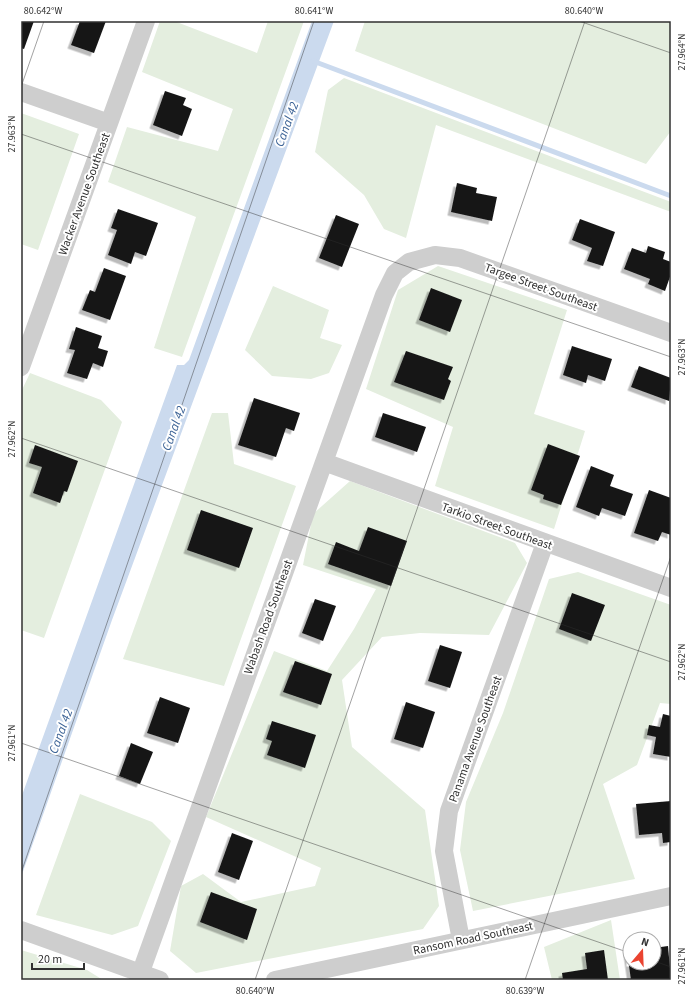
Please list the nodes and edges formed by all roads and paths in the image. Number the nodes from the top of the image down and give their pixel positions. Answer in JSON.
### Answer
{"nodes":[{"id":1,"x":146,"y":21,"type":"edge"},
{"id":2,"x":21,"y":92,"type":"edge"},
{"id":3,"x":109,"y":123,"type":"junction"},
{"id":4,"x":409,"y":262,"type":"joint"},
{"id":5,"x":671,"y":333,"type":"edge"},
{"id":6,"x":21,"y":367,"type":"edge"},
{"id":7,"x":324,"y":462,"type":"junction"},
{"id":8,"x":545,"y":543,"type":"junction"},
{"id":9,"x":671,"y":588,"type":"edge"},
{"id":10,"x":671,"y":896,"type":"edge"},
{"id":11,"x":21,"y":930,"type":"edge"},
{"id":12,"x":461,"y":940,"type":"junction"},
{"id":13,"x":139,"y":977,"type":"edge"},
{"id":14,"x":160,"y":980,"type":"edge"},
{"id":15,"x":274,"y":980,"type":"edge"}],
"edges":[{"from":1,"to":3,"type":"street","name":"Wacker Avenue Southeast"},
{"from":2,"to":3,"type":"street"},
{"from":3,"to":6,"type":"street","name":"Wacker Avenue Southeast"},
{"from":4,"to":5,"type":"street","name":"Targee Street Southeast"},
{"from":4,"to":7,"type":"street","name":"Wabash Road Southeast"},
{"from":7,"to":8,"type":"street","name":"Tarkio Street Southeast"},
{"from":7,"to":13,"type":"street","name":"Wabash Road Southeast"},
{"from":8,"to":9,"type":"street","name":"Tarkio Street Southeast"},
{"from":8,"to":12,"type":"street","name":"Panama Avenue Southeast"},
{"from":10,"to":12,"type":"street","name":"Ransom Road Southeast"},
{"from":11,"to":13,"type":"street"},
{"from":12,"to":15,"type":"street","name":"Ransom Road Southeast"},
{"from":13,"to":14,"type":"street"}]}
